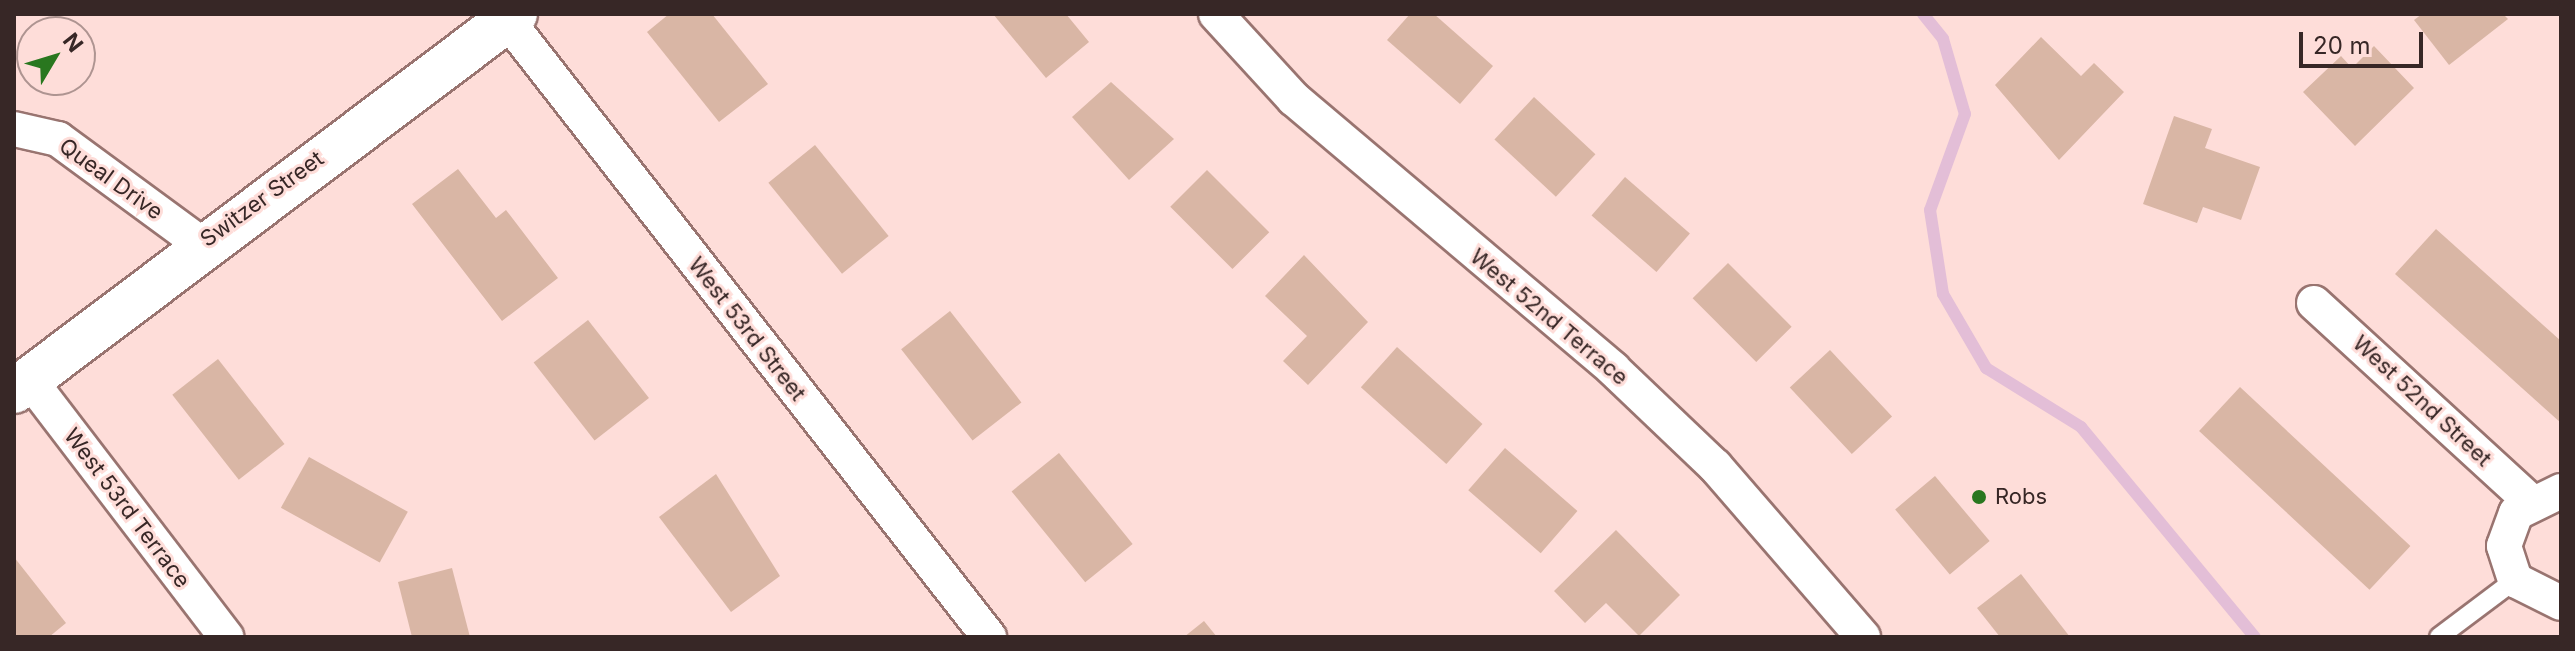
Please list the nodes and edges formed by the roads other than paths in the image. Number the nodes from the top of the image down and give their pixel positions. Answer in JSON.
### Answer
{"nodes":[{"id":1,"x":1216,"y":14,"type":"edge"},
{"id":2,"x":511,"y":17,"type":"edge"},
{"id":3,"x":14,"y":129,"type":"edge"},
{"id":4,"x":201,"y":244,"type":"junction"},
{"id":5,"x":2314,"y":303,"type":"dead end"},
{"id":6,"x":21,"y":385,"type":"edge"},
{"id":7,"x":2545,"y":496,"type":"edge"},
{"id":8,"x":2515,"y":580,"type":"junction"},
{"id":9,"x":2561,"y":603,"type":"edge"},
{"id":10,"x":226,"y":637,"type":"edge"},
{"id":11,"x":989,"y":637,"type":"edge"},
{"id":12,"x":1863,"y":637,"type":"edge"},
{"id":13,"x":2439,"y":637,"type":"edge"}],
"edges":[{"from":1,"to":12,"type":"street","name":"West 52nd Terrace"},
{"from":2,"to":4,"type":"street","name":"Switzer Street"},
{"from":2,"to":11,"type":"street","name":"West 53rd Street"},
{"from":3,"to":4,"type":"street","name":"Queal Drive"},
{"from":4,"to":6,"type":"street","name":"Switzer Street"},
{"from":5,"to":7,"type":"street","name":"West 52nd Street"},
{"from":6,"to":10,"type":"street","name":"West 53rd Terrace"},
{"from":7,"to":8,"type":"street","name":"West 52nd Street"},
{"from":8,"to":9,"type":"street"},
{"from":8,"to":13,"type":"lane"}]}
